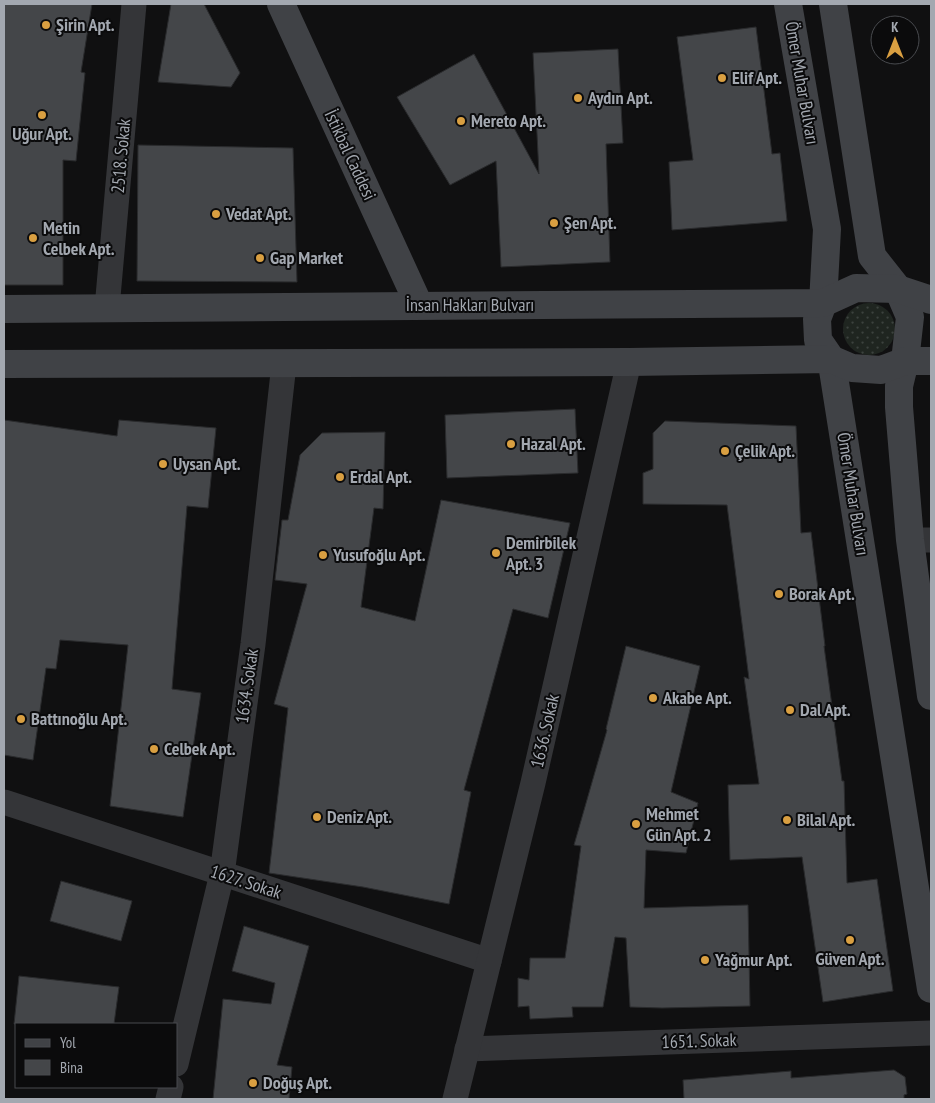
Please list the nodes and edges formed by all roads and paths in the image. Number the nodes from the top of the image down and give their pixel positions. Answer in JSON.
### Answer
{"nodes":[{"id":1,"x":134,"y":4,"type":"edge"},
{"id":2,"x":281,"y":4,"type":"edge"},
{"id":3,"x":788,"y":4,"type":"edge"},
{"id":4,"x":833,"y":4,"type":"edge"},
{"id":5,"x":898,"y":289,"type":"junction"},
{"id":6,"x":931,"y":300,"type":"edge"},
{"id":7,"x":822,"y":303,"type":"junction"},
{"id":8,"x":419,"y":305,"type":"junction"},
{"id":9,"x":107,"y":308,"type":"junction"},
{"id":10,"x":4,"y":309,"type":"edge"},
{"id":11,"x":831,"y":359,"type":"junction"},
{"id":12,"x":918,"y":361,"type":"edge"},
{"id":13,"x":629,"y":362,"type":"junction"},
{"id":14,"x":4,"y":364,"type":"edge"},
{"id":15,"x":284,"y":364,"type":"junction"},
{"id":16,"x":921,"y":540,"type":"edge"},
{"id":17,"x":931,"y":696,"type":"edge"},
{"id":18,"x":4,"y":802,"type":"edge"},
{"id":19,"x":222,"y":874,"type":"junction"},
{"id":20,"x":489,"y":961,"type":"junction"},
{"id":21,"x":931,"y":988,"type":"edge"},
{"id":22,"x":931,"y":1034,"type":"edge"},
{"id":23,"x":467,"y":1049,"type":"junction"},
{"id":24,"x":178,"y":1056,"type":"edge"},
{"id":25,"x":455,"y":1099,"type":"edge"}],
"edges":[{"from":1,"to":9,"type":"street","name":"2518. Sokak"},
{"from":2,"to":8,"type":"main road","name":"İstikbal Caddesi"},
{"from":3,"to":7,"type":"main road","name":"Ömer Muhar Bulvarı"},
{"from":4,"to":5,"type":"main road"},
{"from":5,"to":6,"type":"main road","name":"İnsan Hakları Bulvarı"},
{"from":5,"to":7,"type":"main road","name":"İnsan Hakları Bulvarı"},
{"from":5,"to":12,"type":"main road"},
{"from":7,"to":8,"type":"main road","name":"İnsan Hakları Bulvarı"},
{"from":7,"to":11,"type":"main road","name":"Ömer Muhar Bulvarı"},
{"from":8,"to":9,"type":"main road","name":"İnsan Hakları Bulvarı"},
{"from":9,"to":10,"type":"main road","name":"İnsan Hakları Bulvarı"},
{"from":11,"to":12,"type":"main road"},
{"from":11,"to":13,"type":"main road"},
{"from":11,"to":21,"type":"main road","name":"Ömer Muhar Bulvarı"},
{"from":12,"to":16,"type":"main road"},
{"from":13,"to":15,"type":"main road"},
{"from":13,"to":20,"type":"street","name":"1636. Sokak"},
{"from":14,"to":15,"type":"main road"},
{"from":15,"to":19,"type":"street","name":"1634. Sokak"},
{"from":16,"to":17,"type":"main road"},
{"from":18,"to":19,"type":"street","name":"1627. Sokak"},
{"from":19,"to":20,"type":"street","name":"1627. Sokak"},
{"from":19,"to":24,"type":"street","name":"1634. Sokak"},
{"from":20,"to":23,"type":"street","name":"1636. Sokak"},
{"from":22,"to":23,"type":"street","name":"1651. Sokak"},
{"from":23,"to":25,"type":"street","name":"1636. Sokak"}]}
